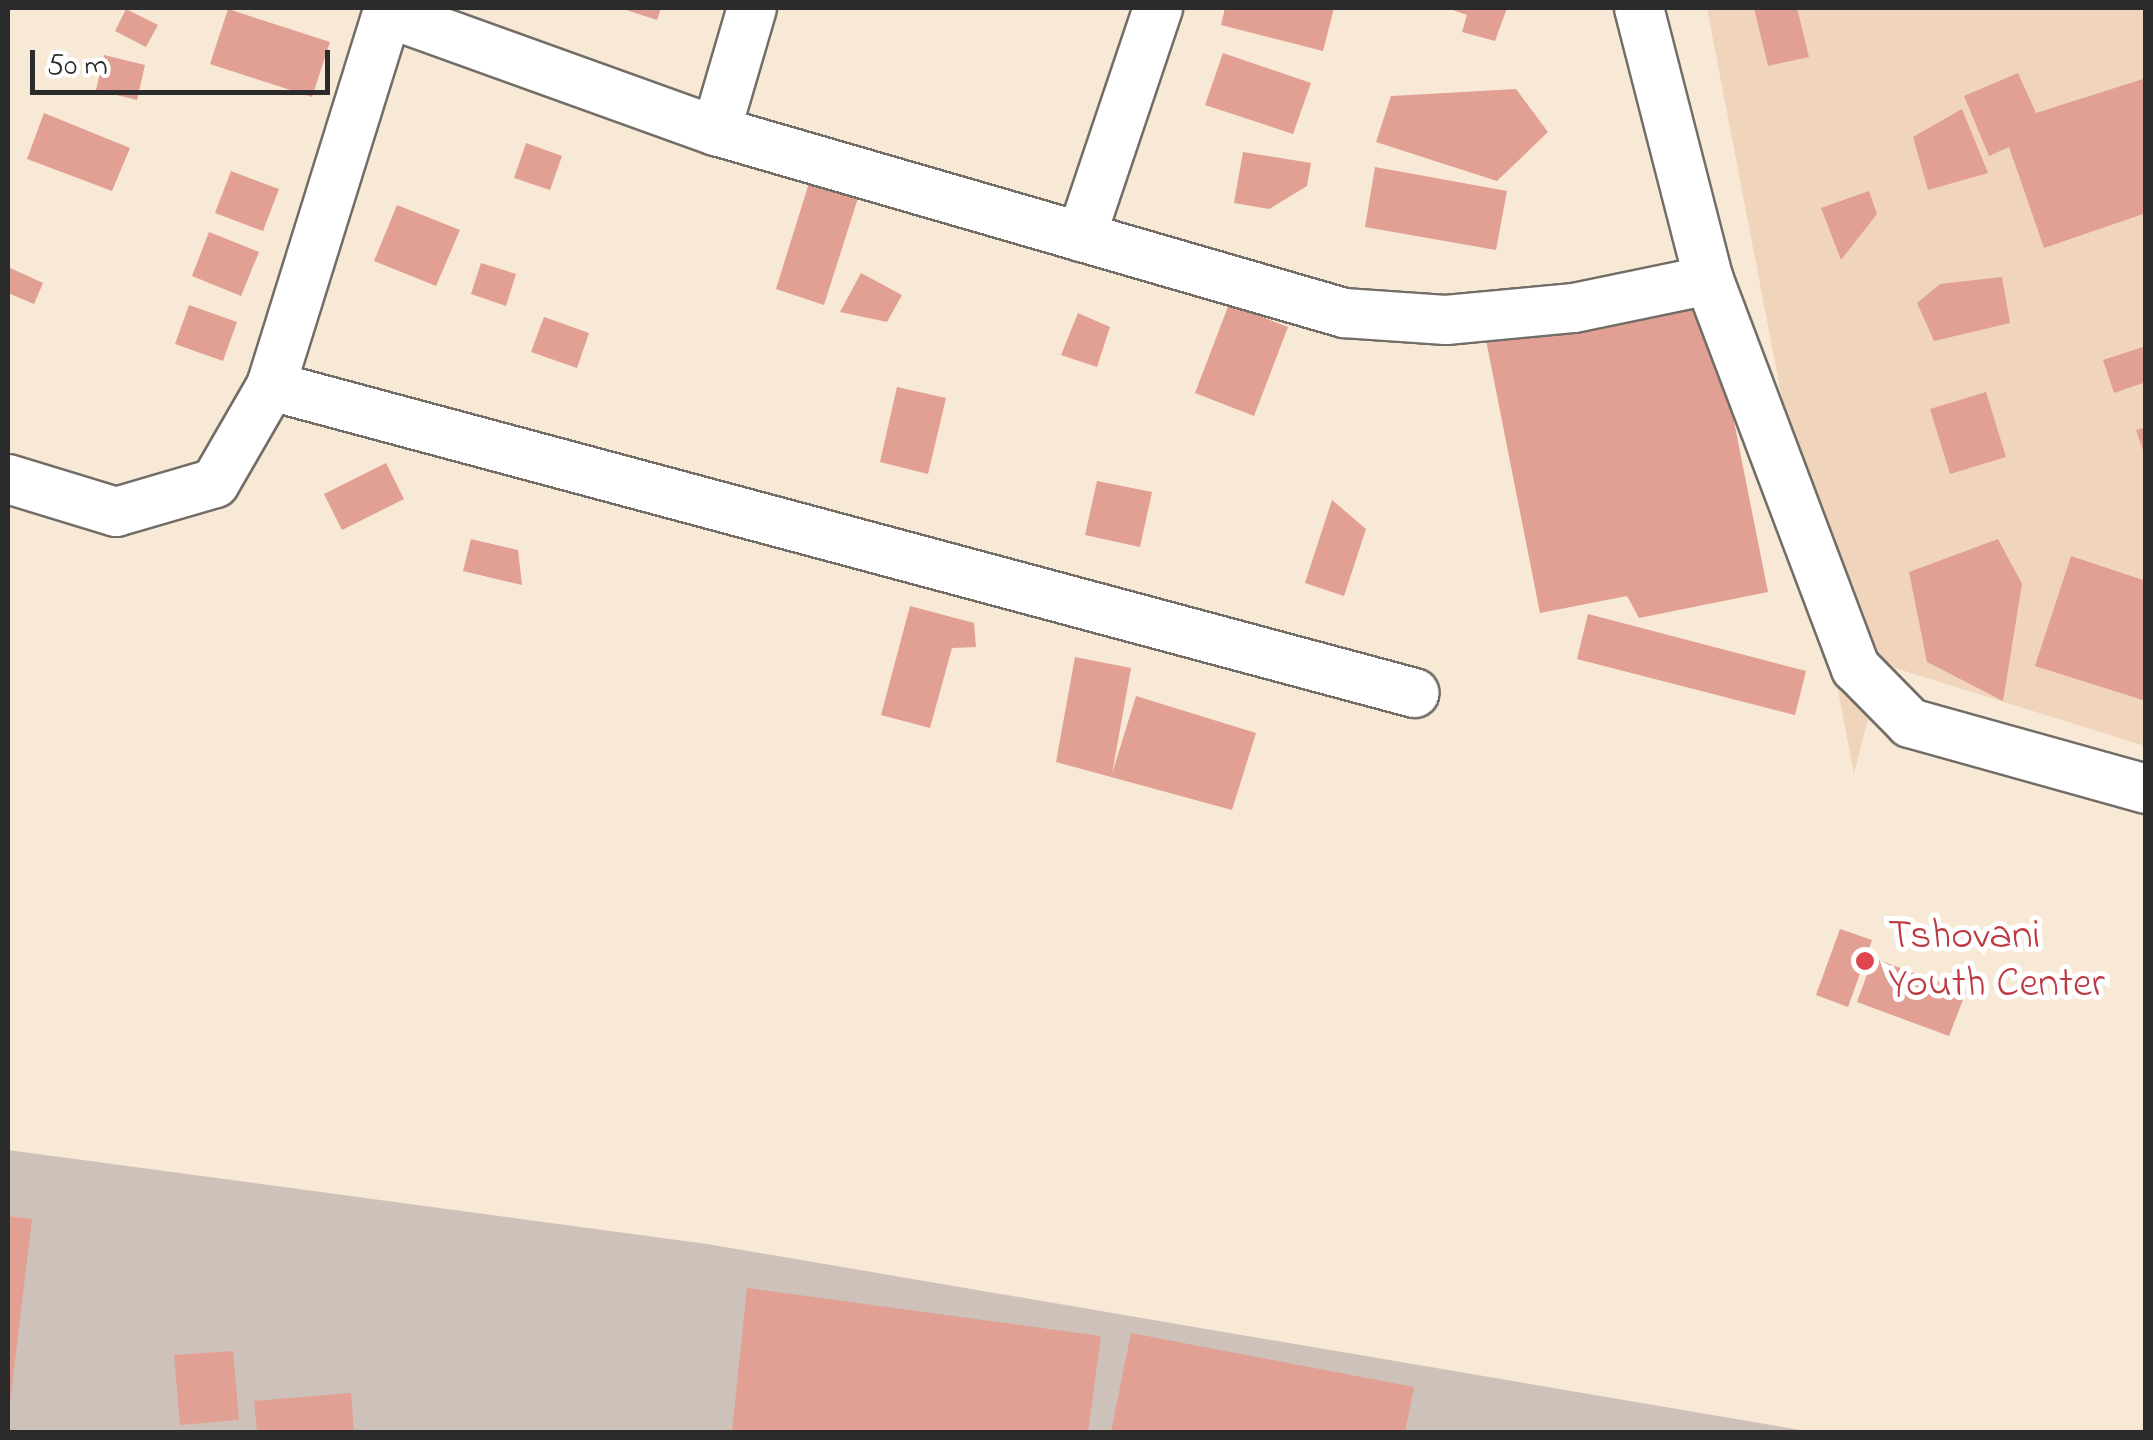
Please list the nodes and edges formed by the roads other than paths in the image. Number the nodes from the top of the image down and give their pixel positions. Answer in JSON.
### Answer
{"nodes":[{"id":1,"x":752,"y":8,"type":"edge"},
{"id":2,"x":1158,"y":8,"type":"edge"},
{"id":3,"x":1639,"y":8,"type":"edge"},
{"id":4,"x":388,"y":10,"type":"edge"},
{"id":5,"x":716,"y":131,"type":"junction"},
{"id":6,"x":1081,"y":237,"type":"junction"},
{"id":7,"x":1709,"y":280,"type":"junction"},
{"id":8,"x":271,"y":386,"type":"junction"},
{"id":9,"x":8,"y":479,"type":"edge"},
{"id":10,"x":1414,"y":693,"type":"dead end"},
{"id":11,"x":2146,"y":789,"type":"edge"}],
"edges":[{"from":1,"to":5,"type":"street"},
{"from":2,"to":6,"type":"street"},
{"from":3,"to":7,"type":"street"},
{"from":4,"to":5,"type":"street"},
{"from":4,"to":8,"type":"street"},
{"from":5,"to":6,"type":"street"},
{"from":6,"to":7,"type":"street"},
{"from":7,"to":11,"type":"street"},
{"from":8,"to":9,"type":"street"},
{"from":8,"to":10,"type":"street"}]}
